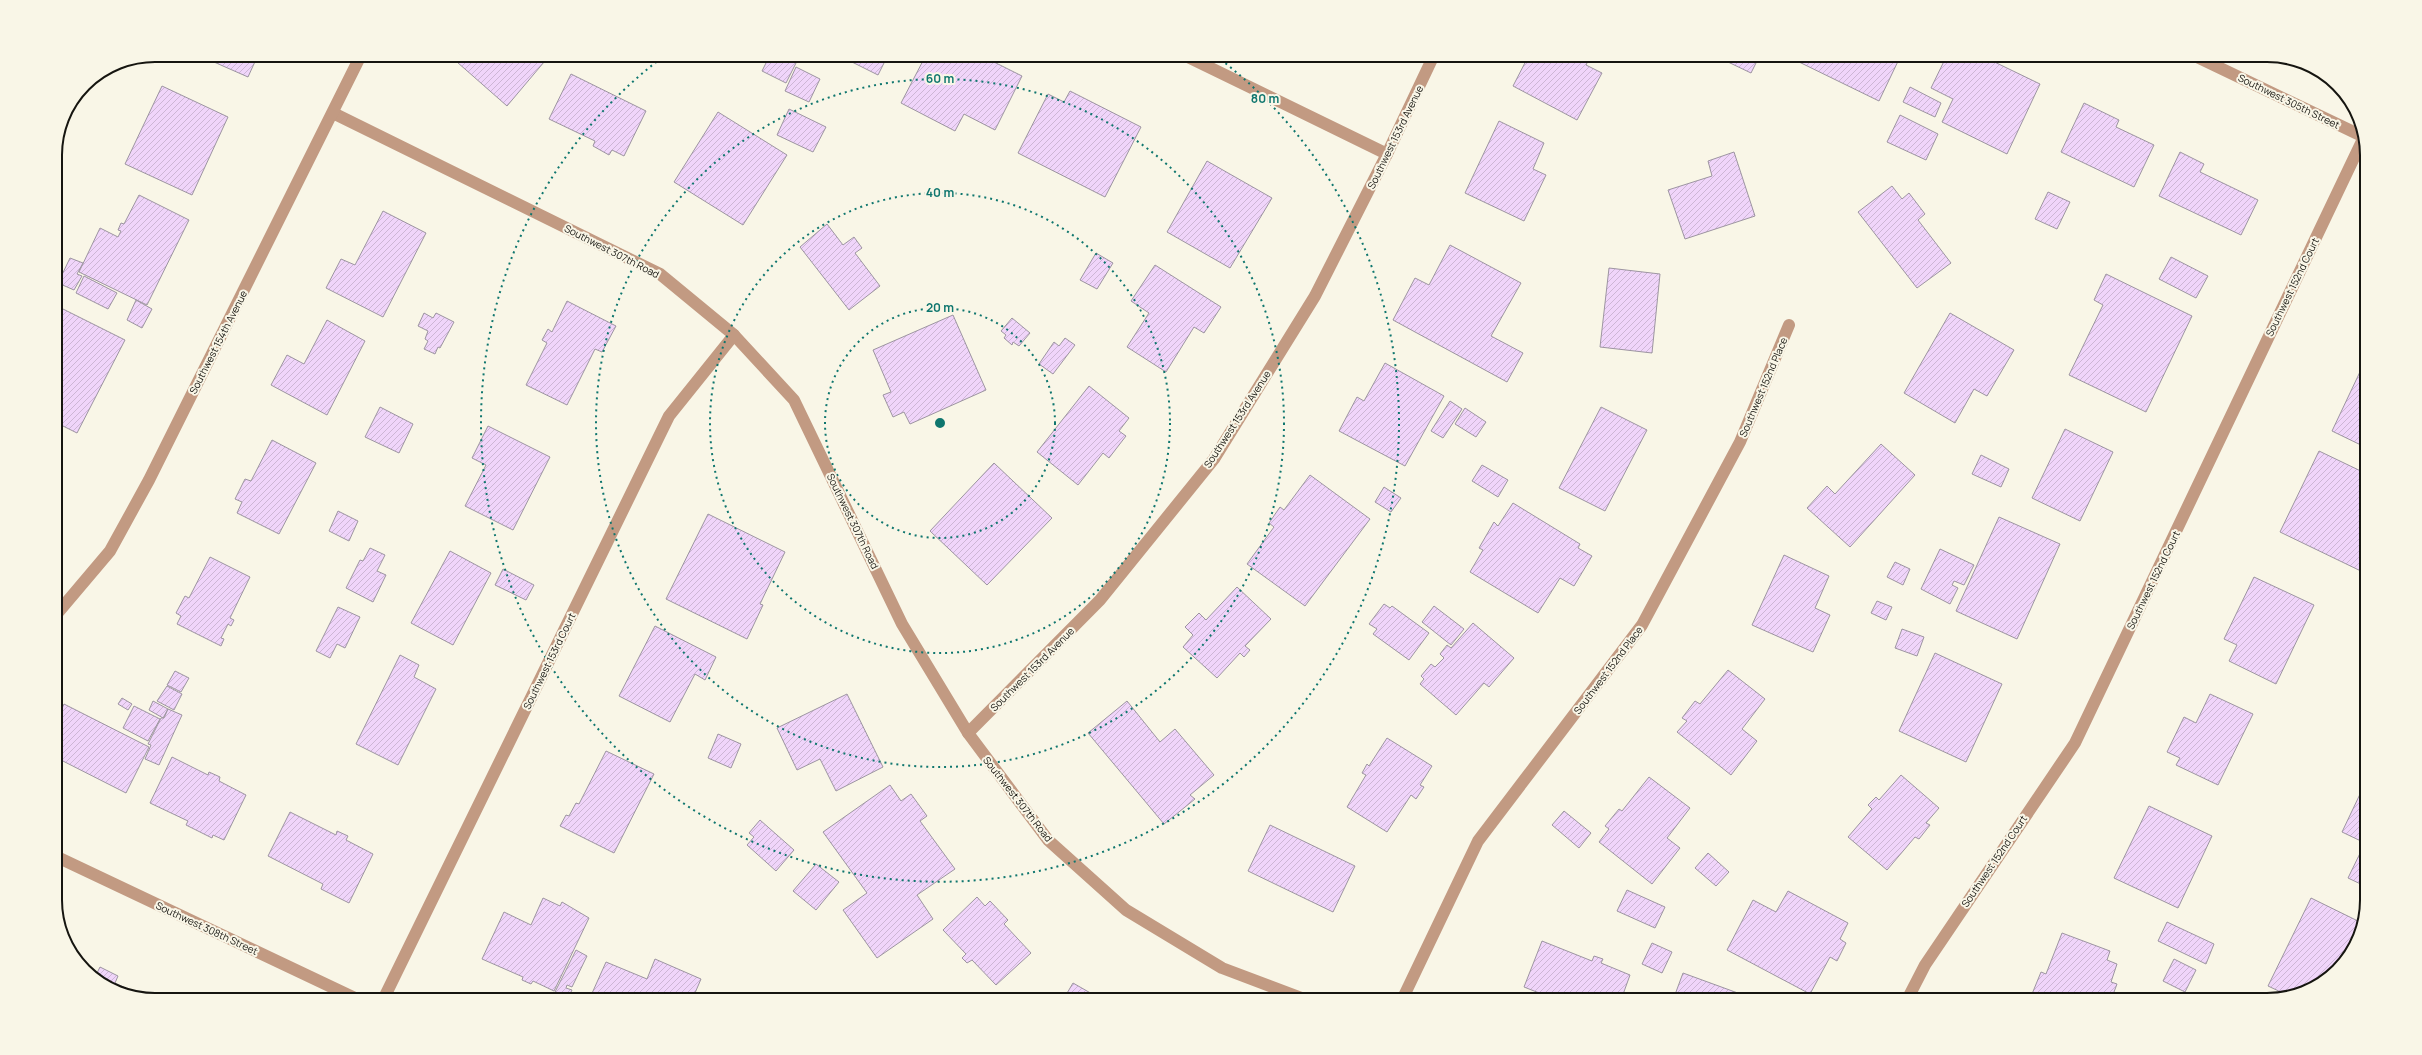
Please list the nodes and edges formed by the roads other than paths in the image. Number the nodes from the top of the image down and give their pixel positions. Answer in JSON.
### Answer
{"nodes":[{"id":1,"x":358,"y":62,"type":"edge"},
{"id":2,"x":1198,"y":62,"type":"edge"},
{"id":3,"x":1431,"y":62,"type":"edge"},
{"id":4,"x":2208,"y":62,"type":"edge"},
{"id":5,"x":333,"y":113,"type":"junction"},
{"id":6,"x":2357,"y":134,"type":"edge"},
{"id":7,"x":2360,"y":146,"type":"edge"},
{"id":8,"x":1387,"y":154,"type":"junction"},
{"id":9,"x":1789,"y":325,"type":"dead end"},
{"id":10,"x":734,"y":335,"type":"junction"},
{"id":11,"x":62,"y":608,"type":"edge"},
{"id":12,"x":968,"y":733,"type":"junction"},
{"id":13,"x":62,"y":859,"type":"edge"},
{"id":14,"x":344,"y":993,"type":"edge"},
{"id":15,"x":386,"y":993,"type":"edge"},
{"id":16,"x":1288,"y":993,"type":"edge"},
{"id":17,"x":1405,"y":993,"type":"edge"},
{"id":18,"x":1911,"y":993,"type":"edge"}],
"edges":[{"from":1,"to":5,"type":"street","name":"Southwest 154th Avenue"},
{"from":2,"to":8,"type":"street"},
{"from":3,"to":8,"type":"street","name":"Southwest 153rd Avenue"},
{"from":4,"to":6,"type":"street","name":"Southwest 305th Street"},
{"from":5,"to":10,"type":"street","name":"Southwest 307th Road"},
{"from":5,"to":11,"type":"street","name":"Southwest 154th Avenue"},
{"from":7,"to":18,"type":"street","name":"Southwest 152nd Court"},
{"from":8,"to":12,"type":"street","name":"Southwest 153rd Avenue"},
{"from":9,"to":17,"type":"street","name":"Southwest 152nd Place"},
{"from":10,"to":12,"type":"street","name":"Southwest 307th Road"},
{"from":10,"to":15,"type":"street","name":"Southwest 153rd Court"},
{"from":12,"to":16,"type":"street","name":"Southwest 307th Road"},
{"from":13,"to":14,"type":"street","name":"Southwest 308th Street"}]}
